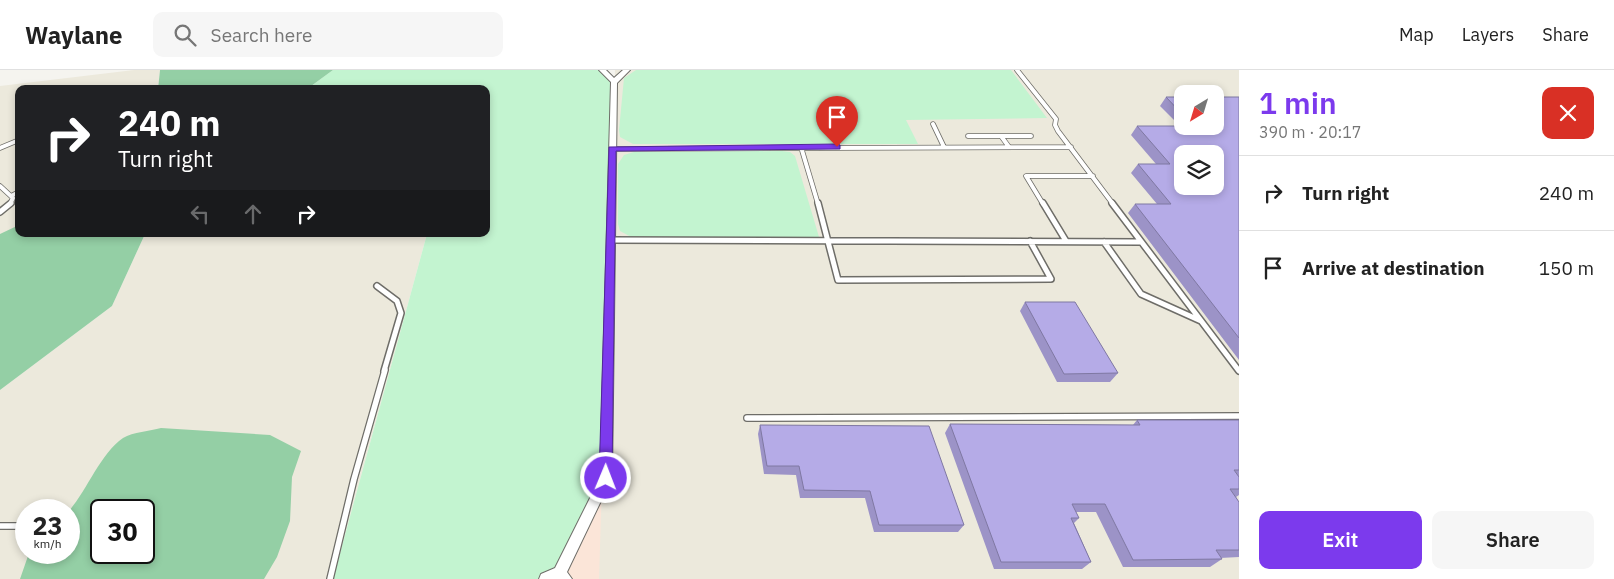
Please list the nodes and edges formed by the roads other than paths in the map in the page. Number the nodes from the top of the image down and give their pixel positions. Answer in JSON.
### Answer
{"nodes":[{"id":1,"x":602,"y":70,"type":"edge"},
{"id":2,"x":628,"y":70,"type":"edge"},
{"id":3,"x":1017,"y":70,"type":"edge"},
{"id":4,"x":614,"y":82,"type":"junction"},
{"id":5,"x":932,"y":124,"type":"dead end"},
{"id":6,"x":968,"y":136,"type":"dead end"},
{"id":7,"x":1002,"y":136,"type":"junction"},
{"id":8,"x":1031,"y":136,"type":"dead end"},
{"id":9,"x":15,"y":142,"type":"edge"},
{"id":10,"x":801,"y":147,"type":"junction"},
{"id":11,"x":944,"y":147,"type":"junction"},
{"id":12,"x":1009,"y":147,"type":"junction"},
{"id":13,"x":0,"y":148,"type":"edge"},
{"id":14,"x":1071,"y":148,"type":"junction"},
{"id":15,"x":612,"y":149,"type":"junction"},
{"id":16,"x":1093,"y":176,"type":"junction"},
{"id":17,"x":0,"y":186,"type":"edge"},
{"id":18,"x":15,"y":194,"type":"edge"},
{"id":19,"x":10,"y":196,"type":"junction"},
{"id":20,"x":0,"y":212,"type":"edge"},
{"id":21,"x":610,"y":240,"type":"junction"},
{"id":22,"x":829,"y":241,"type":"junction"},
{"id":23,"x":1030,"y":241,"type":"junction"},
{"id":24,"x":1066,"y":241,"type":"junction"},
{"id":25,"x":1104,"y":242,"type":"junction"},
{"id":26,"x":1141,"y":242,"type":"junction"},
{"id":27,"x":377,"y":286,"type":"dead end"},
{"id":28,"x":1201,"y":321,"type":"junction"},
{"id":29,"x":1239,"y":371,"type":"edge"},
{"id":30,"x":1239,"y":416,"type":"edge"},
{"id":31,"x":747,"y":418,"type":"dead end"},
{"id":32,"x":0,"y":526,"type":"edge"},
{"id":33,"x":15,"y":526,"type":"edge"},
{"id":34,"x":562,"y":576,"type":"edge"},
{"id":35,"x":330,"y":579,"type":"edge"},
{"id":36,"x":546,"y":579,"type":"edge"}],
"edges":[{"from":1,"to":4,"type":"street"},
{"from":2,"to":4,"type":"street"},
{"from":3,"to":14,"type":"lane"},
{"from":4,"to":15,"type":"street"},
{"from":5,"to":11,"type":"lane"},
{"from":6,"to":7,"type":"lane"},
{"from":7,"to":8,"type":"lane"},
{"from":7,"to":12,"type":"lane"},
{"from":9,"to":13,"type":"lane"},
{"from":10,"to":11,"type":"lane"},
{"from":10,"to":15,"type":"lane"},
{"from":10,"to":22,"type":"lane"},
{"from":11,"to":12,"type":"lane"},
{"from":12,"to":14,"type":"lane"},
{"from":14,"to":16,"type":"lane"},
{"from":15,"to":21,"type":"street"},
{"from":16,"to":24,"type":"lane"},
{"from":16,"to":26,"type":"lane"},
{"from":17,"to":19,"type":"lane"},
{"from":18,"to":19,"type":"lane"},
{"from":19,"to":20,"type":"lane"},
{"from":21,"to":22,"type":"lane"},
{"from":21,"to":34,"type":"street"},
{"from":22,"to":23,"type":"lane"},
{"from":22,"to":23,"type":"lane"},
{"from":23,"to":24,"type":"lane"},
{"from":24,"to":25,"type":"lane"},
{"from":25,"to":26,"type":"lane"},
{"from":25,"to":28,"type":"lane"},
{"from":26,"to":28,"type":"lane"},
{"from":27,"to":35,"type":"lane"},
{"from":28,"to":29,"type":"lane"},
{"from":30,"to":31,"type":"lane"},
{"from":32,"to":33,"type":"lane"},
{"from":34,"to":36,"type":"street"}]}
